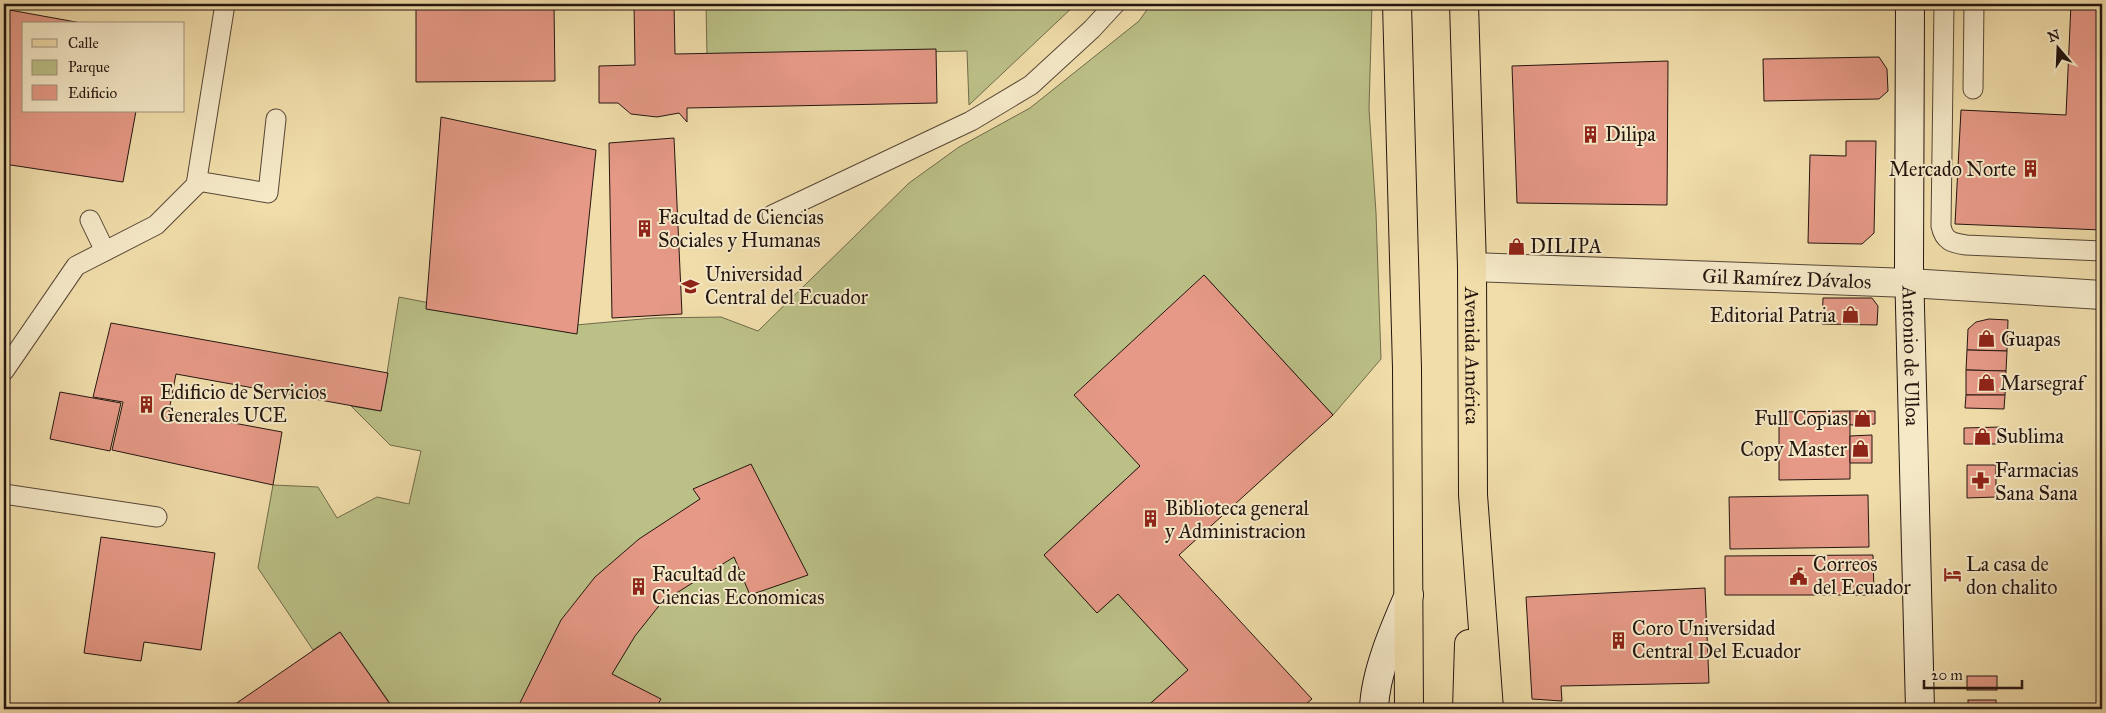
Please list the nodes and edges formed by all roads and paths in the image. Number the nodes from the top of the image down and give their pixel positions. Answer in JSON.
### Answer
{"nodes":[{"id":1,"x":225,"y":4,"type":"edge"},
{"id":2,"x":1115,"y":4,"type":"edge"},
{"id":3,"x":1398,"y":4,"type":"edge"},
{"id":4,"x":1464,"y":4,"type":"edge"},
{"id":5,"x":1910,"y":4,"type":"edge"},
{"id":6,"x":1944,"y":4,"type":"edge"},
{"id":7,"x":1974,"y":4,"type":"edge"},
{"id":8,"x":1973,"y":89,"type":"dead end"},
{"id":9,"x":276,"y":119,"type":"dead end"},
{"id":10,"x":196,"y":181,"type":"junction"},
{"id":11,"x":772,"y":215,"type":"dead end"},
{"id":12,"x":90,"y":220,"type":"dead end"},
{"id":13,"x":105,"y":251,"type":"junction"},
{"id":14,"x":2102,"y":251,"type":"edge"},
{"id":15,"x":1472,"y":267,"type":"junction"},
{"id":16,"x":1909,"y":282,"type":"junction"},
{"id":17,"x":2102,"y":295,"type":"edge"},
{"id":18,"x":4,"y":371,"type":"edge"},
{"id":19,"x":4,"y":494,"type":"edge"},
{"id":20,"x":1473,"y":495,"type":"junction"},
{"id":21,"x":157,"y":517,"type":"dead end"},
{"id":22,"x":1409,"y":596,"type":"junction"},
{"id":23,"x":1374,"y":709,"type":"edge"},
{"id":24,"x":1409,"y":709,"type":"edge"},
{"id":25,"x":1467,"y":709,"type":"edge"},
{"id":26,"x":1489,"y":709,"type":"edge"},
{"id":27,"x":1920,"y":709,"type":"edge"}],
"edges":[{"from":1,"to":10,"type":"lane"},
{"from":2,"to":11,"type":"lane"},
{"from":3,"to":22,"type":"main road"},
{"from":4,"to":15,"type":"main road","name":"Avenida América"},
{"from":5,"to":16,"type":"street","name":"Antonio de Ulloa"},
{"from":6,"to":14,"type":"lane"},
{"from":7,"to":8,"type":"lane"},
{"from":9,"to":10,"type":"lane"},
{"from":10,"to":13,"type":"lane"},
{"from":12,"to":13,"type":"lane"},
{"from":13,"to":18,"type":"lane"},
{"from":15,"to":16,"type":"street","name":"Gil Ramírez Dávalos"},
{"from":15,"to":20,"type":"main road","name":"Avenida América"},
{"from":16,"to":17,"type":"street","name":"Gil Ramírez Dávalos"},
{"from":16,"to":27,"type":"street","name":"Antonio de Ulloa"},
{"from":19,"to":21,"type":"lane"},
{"from":20,"to":25,"type":"main road"},
{"from":20,"to":26,"type":"main road","name":"Avenida América"},
{"from":22,"to":23,"type":"street"},
{"from":22,"to":24,"type":"main road"}]}
